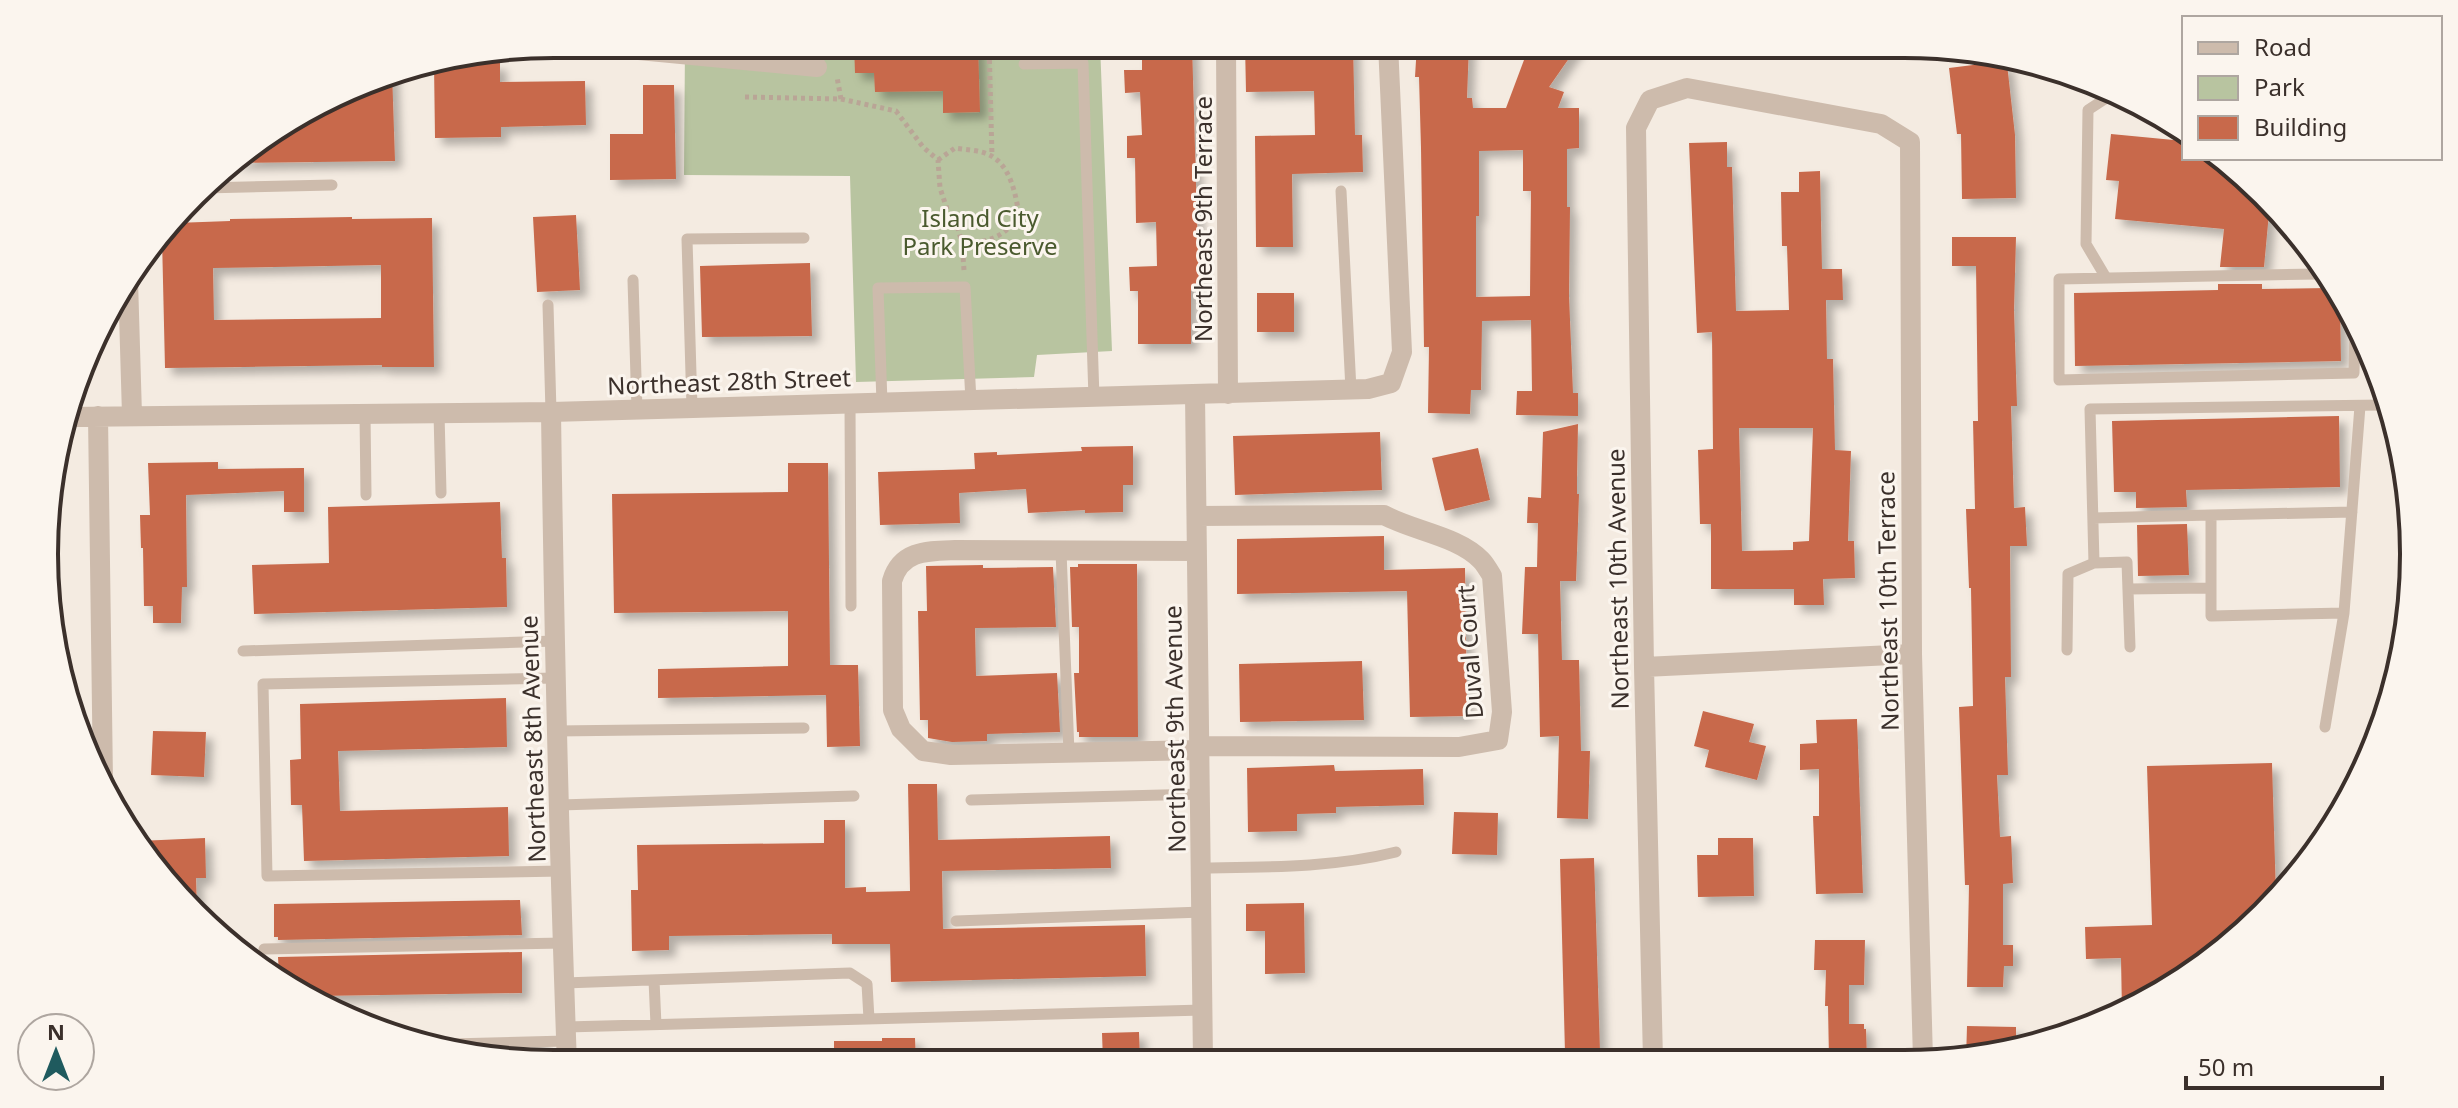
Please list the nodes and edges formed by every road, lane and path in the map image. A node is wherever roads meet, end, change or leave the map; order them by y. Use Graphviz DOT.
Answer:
graph roads {
  1 [pos="723,58"];
  2 [pos="989,58"];
  3 [pos="1226,58"];
  4 [pos="1389,58"];
  5 [pos="1024,64"];
  6 [pos="817,67"];
  7 [pos="841,99"];
  8 [pos="2103,100"];
  9 [pos="1910,142"];
  10 [pos="992,156"];
  11 [pos="938,160"];
  12 [pos="332,185"];
  13 [pos="220,188"];
  14 [pos="1341,191"];
  15 [pos="804,238"];
  16 [pos="962,243"];
  17 [pos="2313,274"];
  18 [pos="2105,276"];
  19 [pos="633,280"];
  20 [pos="965,287"];
  21 [pos="129,299"];
  22 [pos="548,305"];
  23 [pos="2355,347"];
  24 [pos="1351,390"];
  25 [pos="1195,394"];
  26 [pos="1228,394"];
  27 [pos="1094,398"];
  28 [pos="971,401"];
  29 [pos="882,403"];
  30 [pos="850,404"];
  31 [pos="2377,405"];
  32 [pos="2360,406"];
  33 [pos="692,408"];
  34 [pos="637,410"];
  35 [pos="551,412"];
  36 [pos="439,413"];
  37 [pos="365,414"];
  38 [pos="132,415"];
  39 [pos="98,416"];
  40 [pos="78,417"];
  41 [pos="441,493"];
  42 [pos="366,495"];
  43 [pos="2352,512"];
  44 [pos="2211,515"];
  45 [pos="1197,516"];
  46 [pos="2093,518"];
  47 [pos="1061,551"];
  48 [pos="1197,551"];
  49 [pos="2094,563"];
  50 [pos="2211,588"];
  51 [pos="2128,589"];
  52 [pos="851,606"];
  53 [pos="2344,613"];
  54 [pos="555,641"];
  55 [pos="2130,647"];
  56 [pos="2067,650"];
  57 [pos="243,651"];
  58 [pos="1912,654"];
  59 [pos="1644,667"];
  60 [pos="555,678"];
  61 [pos="2325,727"];
  62 [pos="804,728"];
  63 [pos="556,731"];
  64 [pos="1201,748"];
  65 [pos="1069,753"];
  66 [pos="103,759"];
  67 [pos="1201,794"];
  68 [pos="854,796"];
  69 [pos="971,800"];
  70 [pos="560,805"];
  71 [pos="1396,852"];
  72 [pos="1202,868"];
  73 [pos="562,871"];
  74 [pos="1202,912"];
  75 [pos="956,921"];
  76 [pos="564,943"];
  77 [pos="264,949"];
  78 [pos="654,980"];
  79 [pos="564,983"];
  80 [pos="1203,1010"];
  81 [pos="869,1019"];
  82 [pos="656,1025"];
  83 [pos="566,1034"];
  84 [pos="470,1042"];
  85 [pos="1923,1049"];
  86 [pos="567,1050"];
  87 [pos="1203,1050"];
  88 [pos="1653,1050"];
  1 -- 6 [label="street"];
  2 -- 10 [label="path"];
  3 -- 26 [label="street, Northeast 9th Terrace"];
  4 -- 24 [label="street, Northeast 28th Street"];
  5 -- 27 [label="lane"];
  7 -- 11 [label="path"];
  8 -- 18 [label="lane"];
  9 -- 58 [label="street, Northeast 10th Terrace"];
  9 -- 59 [label="street, Northeast 10th Avenue"];
  10 -- 11 [label="path"];
  10 -- 16 [label="path"];
  11 -- 16 [label="path"];
  12 -- 13 [label="lane"];
  14 -- 24 [label="lane"];
  15 -- 33 [label="lane"];
  16 -- 20 [label="path"];
  17 -- 18 [label="lane"];
  18 -- 23 [label="lane"];
  19 -- 34 [label="lane"];
  20 -- 28 [label="lane"];
  20 -- 29 [label="lane"];
  21 -- 38 [label="street"];
  22 -- 35 [label="lane"];
  24 -- 26 [label="street, Northeast 28th Street"];
  25 -- 26 [label="street, Northeast 28th Street"];
  25 -- 27 [label="street, Northeast 28th Street"];
  25 -- 45 [label="street, Northeast 9th Avenue"];
  27 -- 28 [label="street, Northeast 28th Street"];
  28 -- 29 [label="street, Northeast 28th Street"];
  29 -- 30 [label="street, Northeast 28th Street"];
  30 -- 33 [label="street, Northeast 28th Street"];
  30 -- 52 [label="lane"];
  31 -- 32 [label="lane"];
  32 -- 43 [label="lane"];
  32 -- 46 [label="lane"];
  33 -- 34 [label="street, Northeast 28th Street"];
  34 -- 35 [label="street, Northeast 28th Street"];
  35 -- 36 [label="street, Northeast 28th Street"];
  35 -- 54 [label="street, Northeast 8th Avenue"];
  36 -- 37 [label="street, Northeast 28th Street"];
  36 -- 41 [label="lane"];
  37 -- 38 [label="street, Northeast 28th Street"];
  37 -- 42 [label="lane"];
  38 -- 39 [label="street, Northeast 28th Street"];
  39 -- 40 [label="street, Northeast 28th Street"];
  39 -- 66 [label="street"];
  43 -- 44 [label="lane"];
  43 -- 53 [label="lane"];
  44 -- 46 [label="lane"];
  44 -- 50 [label="lane"];
  45 -- 48 [label="street, Northeast 9th Avenue"];
  45 -- 64 [label="street, Duval Court"];
  46 -- 49 [label="lane"];
  47 -- 48 [label="street"];
  47 -- 65 [label="lane"];
  47 -- 65 [label="street"];
  48 -- 64 [label="street, Northeast 9th Avenue"];
  49 -- 51 [label="lane"];
  49 -- 56 [label="lane"];
  50 -- 51 [label="lane"];
  50 -- 53 [label="lane"];
  51 -- 55 [label="lane"];
  53 -- 61 [label="lane"];
  54 -- 57 [label="lane"];
  54 -- 60 [label="street, Northeast 8th Avenue"];
  58 -- 59 [label="street"];
  58 -- 85 [label="street, Northeast 10th Terrace"];
  59 -- 88 [label="street, Northeast 10th Avenue"];
  60 -- 63 [label="street, Northeast 8th Avenue"];
  60 -- 73 [label="lane"];
  62 -- 63 [label="lane"];
  63 -- 70 [label="street, Northeast 8th Avenue"];
  64 -- 65 [label="street"];
  64 -- 67 [label="street, Northeast 9th Avenue"];
  67 -- 69 [label="lane"];
  67 -- 72 [label="street, Northeast 9th Avenue"];
  68 -- 70 [label="lane"];
  70 -- 73 [label="street, Northeast 8th Avenue"];
  71 -- 72 [label="lane"];
  72 -- 74 [label="street, Northeast 9th Avenue"];
  73 -- 76 [label="street, Northeast 8th Avenue"];
  74 -- 75 [label="lane"];
  74 -- 80 [label="street, Northeast 9th Avenue"];
  76 -- 77 [label="lane"];
  76 -- 79 [label="street, Northeast 8th Avenue"];
  78 -- 79 [label="lane"];
  78 -- 81 [label="lane"];
  78 -- 82 [label="lane"];
  79 -- 83 [label="street, Northeast 8th Avenue"];
  80 -- 81 [label="lane"];
  80 -- 87 [label="street, Northeast 9th Avenue"];
  81 -- 82 [label="lane"];
  82 -- 83 [label="lane"];
  83 -- 84 [label="lane"];
  83 -- 86 [label="street, Northeast 8th Avenue"];
}
